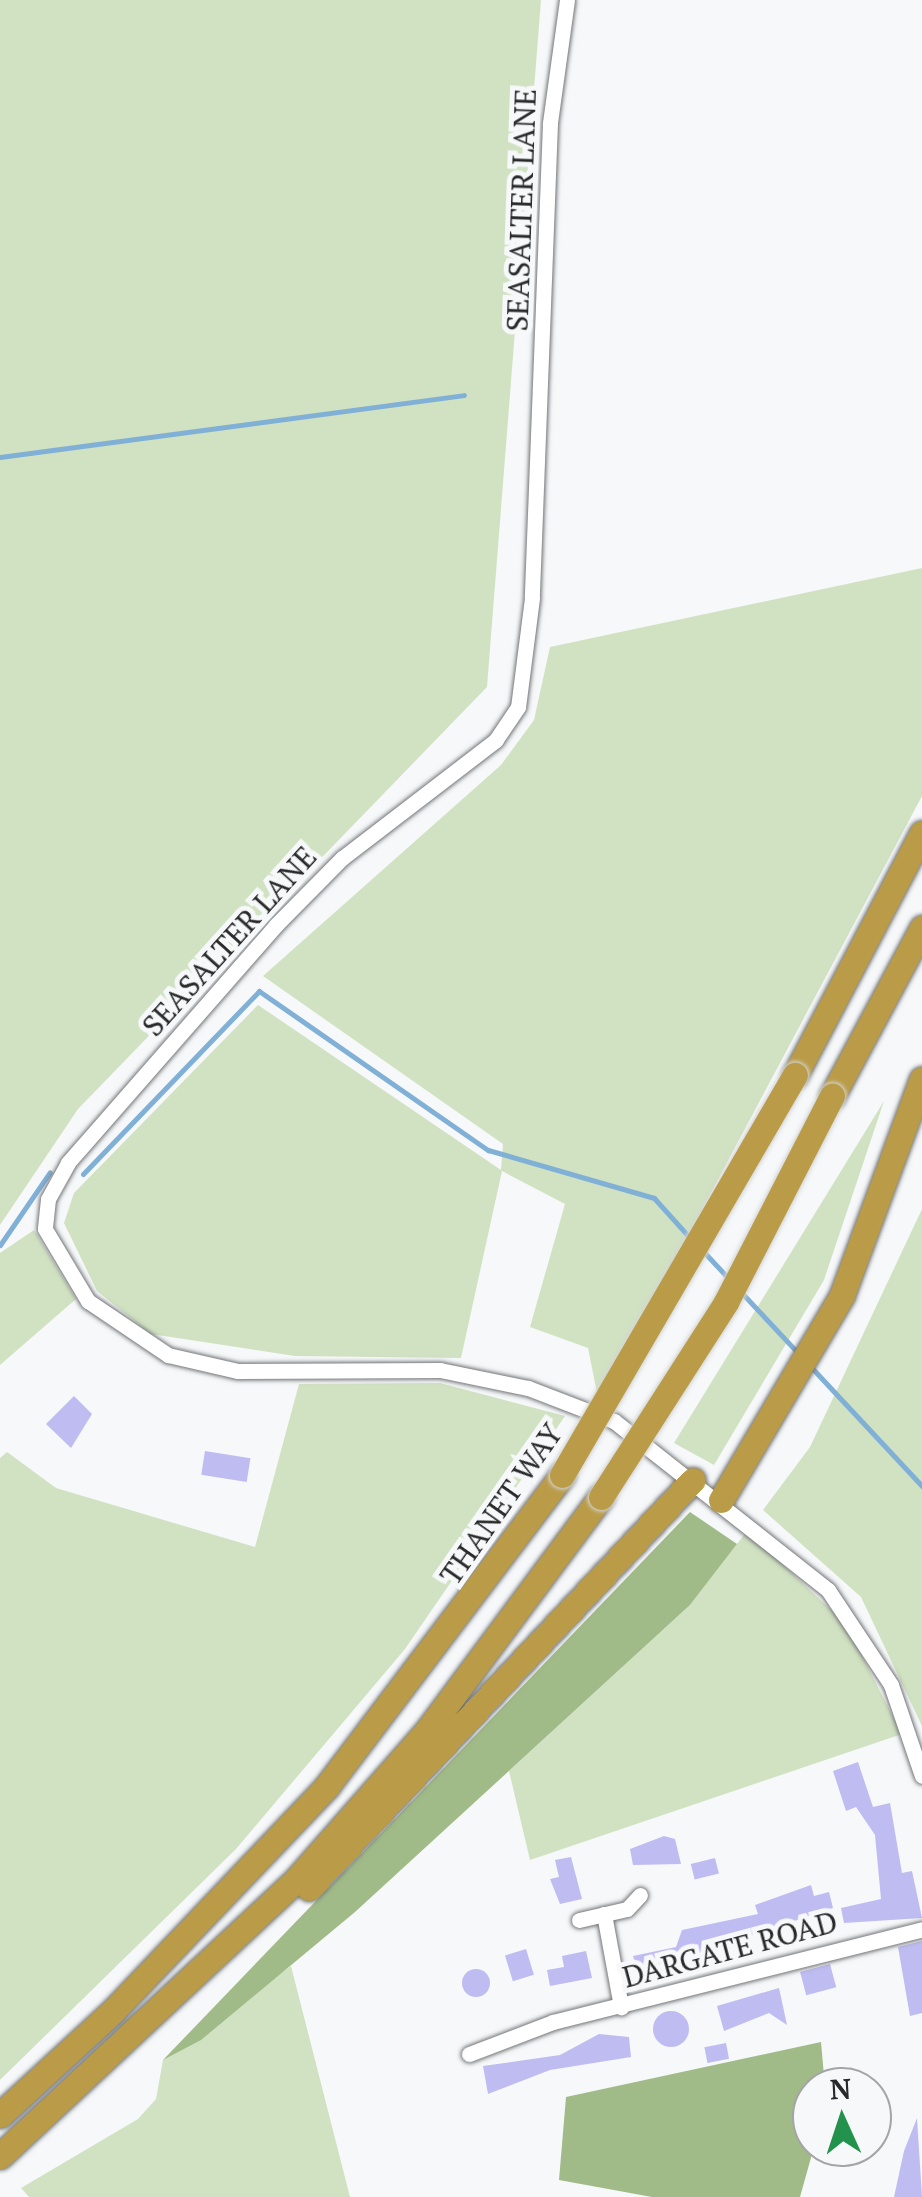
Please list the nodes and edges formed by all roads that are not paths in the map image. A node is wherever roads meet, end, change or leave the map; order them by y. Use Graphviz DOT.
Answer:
graph roads {
  1 [pos="567,0"];
  2 [pos="922,833"];
  3 [pos="922,928"];
  4 [pos="922,1080"];
  5 [pos="694,1480"];
  6 [pos="720,1500"];
  7 [pos="922,1776"];
  8 [pos="640,1894"];
  9 [pos="604,1914"];
  10 [pos="578,1920"];
  11 [pos="922,1929"];
  12 [pos="190,1983"];
  13 [pos="621,2007"];
  14 [pos="469,2054"];
  15 [pos="0,2115"];
  16 [pos="0,2156"];
  1 -- 5 [label="street, SEASALTER LANE"];
  2 -- 15 [label="highway, THANET WAY, bridge"];
  3 -- 12 [label="highway, bridge"];
  4 -- 6 [label="highway"];
  5 -- 6 [label="street"];
  5 -- 12 [label="highway"];
  6 -- 7 [label="street"];
  8 -- 9 [label="street"];
  9 -- 10 [label="street"];
  9 -- 13 [label="street"];
  11 -- 13 [label="street, DARGATE ROAD"];
  12 -- 16 [label="highway"];
  13 -- 14 [label="street, DARGATE ROAD"];
}
